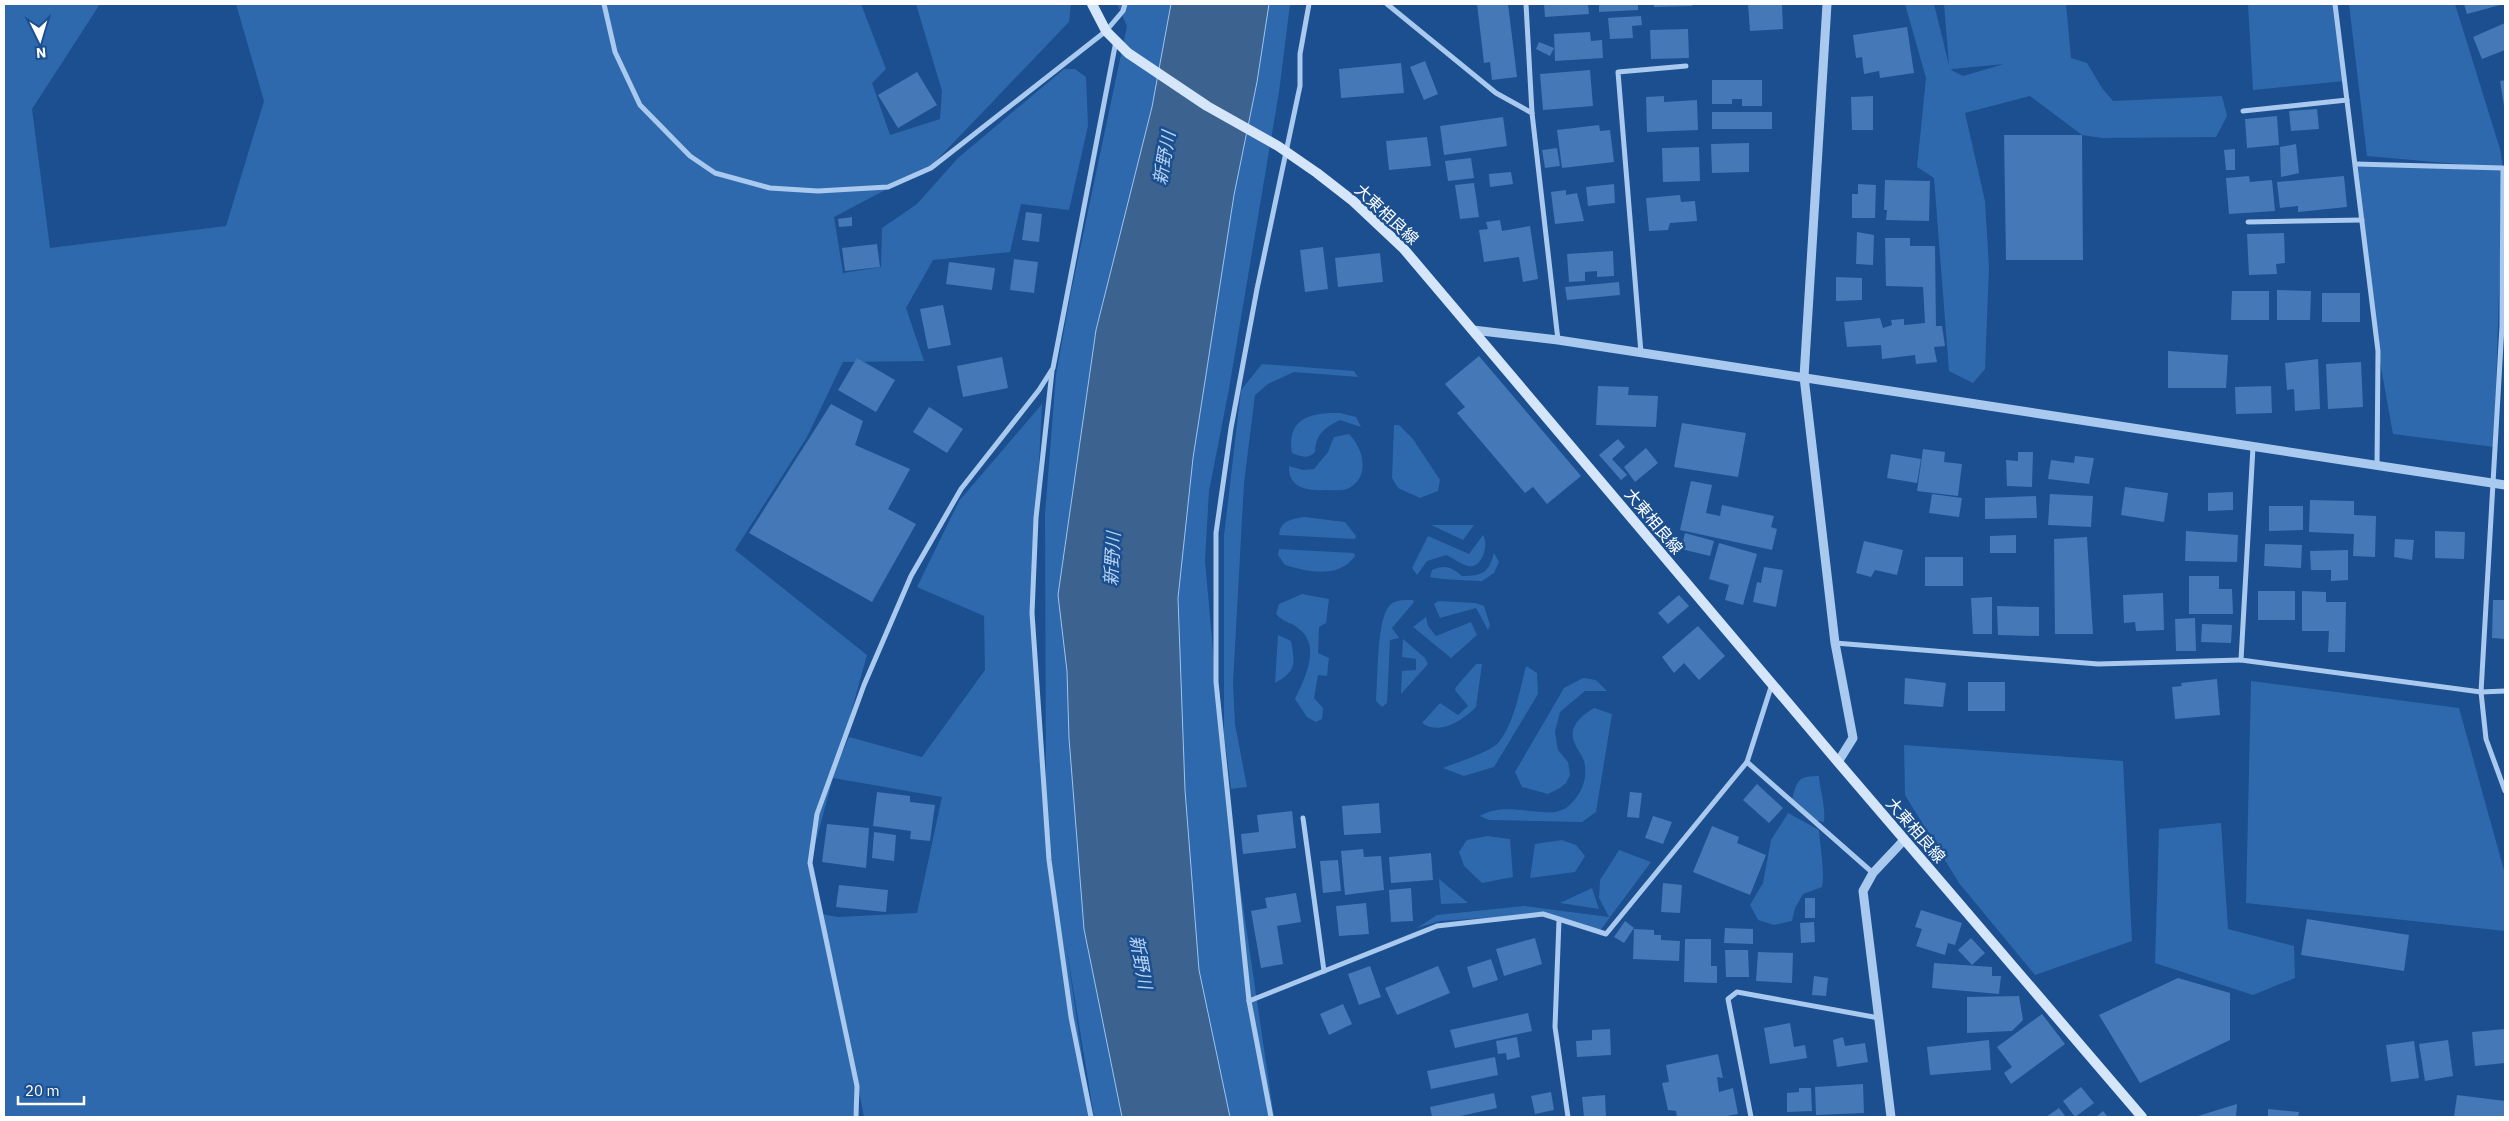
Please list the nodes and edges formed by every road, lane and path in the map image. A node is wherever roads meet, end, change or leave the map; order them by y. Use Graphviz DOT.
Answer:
graph roads {
  1 [pos="604,4"];
  2 [pos="1092,4"];
  3 [pos="1125,4"];
  4 [pos="1309,4"];
  5 [pos="1386,4"];
  6 [pos="1526,4"];
  7 [pos="1827,4"];
  8 [pos="2335,4"];
  9 [pos="1106,31"];
  10 [pos="1116,41"];
  11 [pos="1686,66"];
  12 [pos="2347,100"];
  13 [pos="2243,111"];
  14 [pos="1532,113"];
  15 [pos="1287,153"];
  16 [pos="2356,164"];
  17 [pos="2362,220"];
  18 [pos="2248,222"];
  19 [pos="1474,330"];
  20 [pos="1558,340"];
  21 [pos="1642,354"];
  22 [pos="1052,368"];
  23 [pos="1804,377"];
  24 [pos="2253,447"];
  25 [pos="2376,466"];
  26 [pos="2491,483"];
  27 [pos="2505,486"];
  28 [pos="1836,643"];
  29 [pos="2241,660"];
  30 [pos="1772,684"];
  31 [pos="2505,691"];
  32 [pos="2481,692"];
  33 [pos="1747,762"];
  34 [pos="1838,762"];
  35 [pos="2505,792"];
  36 [pos="1303,818"];
  37 [pos="1904,840"];
  38 [pos="1872,873"];
  39 [pos="1559,920"];
  40 [pos="1324,971"];
  41 [pos="1249,1001"];
  42 [pos="1879,1018"];
  43 [pos="856,1117"];
  44 [pos="1091,1117"];
  45 [pos="1271,1117"];
  46 [pos="1568,1117"];
  47 [pos="1751,1117"];
  48 [pos="1891,1117"];
  49 [pos="2142,1117"];
  1 -- 9 [label="street"];
  2 -- 9 [label="main road, 大東相良線"];
  3 -- 9 [label="street"];
  4 -- 15 [label="street"];
  5 -- 14 [label="street"];
  6 -- 14 [label="street"];
  7 -- 23 [label="street"];
  8 -- 12 [label="street"];
  9 -- 10 [label="main road, 大東相良線"];
  10 -- 15 [label="main road, 大東相良線"];
  10 -- 22 [label="street"];
  11 -- 21 [label="street"];
  12 -- 13 [label="street"];
  12 -- 16 [label="street"];
  14 -- 20 [label="street"];
  15 -- 19 [label="main road, 大東相良線"];
  15 -- 41 [label="street"];
  16 -- 17 [label="street"];
  16 -- 26 [label="street"];
  17 -- 18 [label="street"];
  17 -- 25 [label="street"];
  19 -- 20 [label="street"];
  19 -- 30 [label="main road, 大東相良線"];
  20 -- 21 [label="street"];
  21 -- 23 [label="street"];
  22 -- 43 [label="street"];
  22 -- 44 [label="street"];
  23 -- 24 [label="street"];
  23 -- 28 [label="street"];
  24 -- 25 [label="street"];
  24 -- 29 [label="street"];
  25 -- 26 [label="street"];
  26 -- 27 [label="street"];
  26 -- 32 [label="street"];
  28 -- 29 [label="street"];
  28 -- 34 [label="street"];
  29 -- 32 [label="street"];
  30 -- 33 [label="street"];
  30 -- 34 [label="main road, 大東相良線"];
  31 -- 32 [label="street"];
  32 -- 35 [label="street"];
  33 -- 38 [label="street"];
  33 -- 39 [label="street"];
  34 -- 37 [label="main road, 大東相良線"];
  36 -- 40 [label="street"];
  37 -- 38 [label="street"];
  37 -- 49 [label="main road, 大東相良線"];
  38 -- 42 [label="street"];
  39 -- 40 [label="street"];
  39 -- 46 [label="street"];
  40 -- 41 [label="street"];
  41 -- 45 [label="street"];
  42 -- 47 [label="street"];
  42 -- 48 [label="street"];
}
